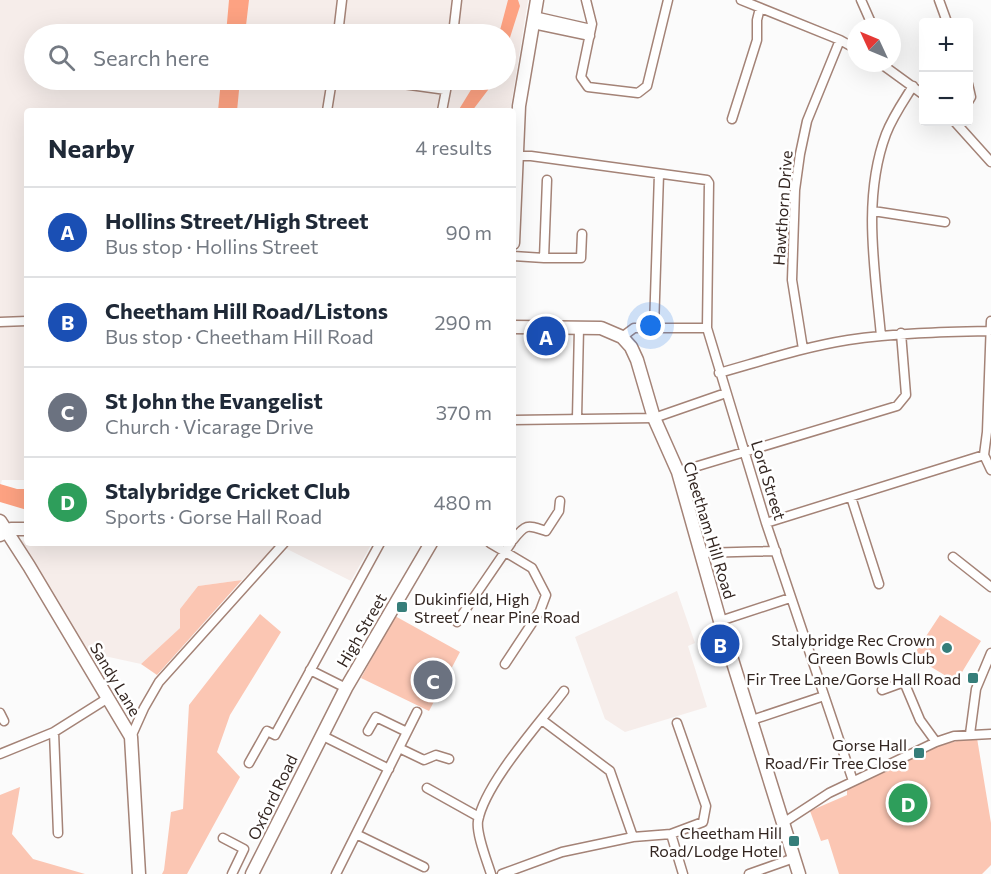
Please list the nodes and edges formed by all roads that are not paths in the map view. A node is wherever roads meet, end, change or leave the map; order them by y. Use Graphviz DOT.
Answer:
graph roads {
  1 [pos="342,0"];
  2 [pos="457,0"];
  3 [pos="537,0"];
  4 [pos="586,0"];
  5 [pos="668,0"];
  6 [pos="741,0"];
  7 [pos="861,0"];
  8 [pos="939,0"];
  9 [pos="760,8"];
  10 [pos="869,18"];
  11 [pos="946,18"];
  12 [pos="533,20"];
  13 [pos="339,24"];
  14 [pos="454,24"];
  15 [pos="590,33"];
  16 [pos="840,40"];
  17 [pos="847,44"];
  18 [pos="893,72"];
  19 [pos="913,86"];
  20 [pos="330,90"];
  21 [pos="446,90"];
  22 [pos="919,91"];
  23 [pos="327,108"];
  24 [pos="443,108"];
  25 [pos="732,119"];
  26 [pos="959,126"];
  27 [pos="516,136"];
  28 [pos="516,156"];
  29 [pos="991,162"];
  30 [pos="658,174"];
  31 [pos="547,180"];
  32 [pos="873,212"];
  33 [pos="945,222"];
  34 [pos="582,234"];
  35 [pos="516,256"];
  36 [pos="544,258"];
  37 [pos="24,321"];
  38 [pos="991,321"];
  39 [pos="0,322"];
  40 [pos="516,327"];
  41 [pos="579,328"];
  42 [pos="654,328"];
  43 [pos="707,328"];
  44 [pos="990,331"];
  45 [pos="901,333"];
  46 [pos="881,336"];
  47 [pos="622,337"];
  48 [pos="803,349"];
  49 [pos="719,373"];
  50 [pos="726,393"];
  51 [pos="577,418"];
  52 [pos="654,418"];
  53 [pos="516,420"];
  54 [pos="989,432"];
  55 [pos="744,451"];
  56 [pos="984,455"];
  57 [pos="991,470"];
  58 [pos="678,472"];
  59 [pos="851,498"];
  60 [pos="560,501"];
  61 [pos="766,523"];
  62 [pos="2,529"];
  63 [pos="24,529"];
  64 [pos="516,537"];
  65 [pos="281,546"];
  66 [pos="378,546"];
  67 [pos="429,546"];
  68 [pos="495,546"];
  69 [pos="509,546"];
  70 [pos="776,551"];
  71 [pos="505,552"];
  72 [pos="700,553"];
  73 [pos="953,557"];
  74 [pos="879,584"];
  75 [pos="991,586"];
  76 [pos="790,598"];
  77 [pos="720,621"];
  78 [pos="457,622"];
  79 [pos="991,653"];
  80 [pos="505,664"];
  81 [pos="310,670"];
  82 [pos="346,688"];
  83 [pos="882,690"];
  84 [pos="564,691"];
  85 [pos="825,696"];
  86 [pos="108,698"];
  87 [pos="417,712"];
  88 [pos="542,720"];
  89 [pos="752,720"];
  90 [pos="678,723"];
  91 [pos="368,731"];
  92 [pos="54,732"];
  93 [pos="407,732"];
  94 [pos="970,734"];
  95 [pos="991,734"];
  96 [pos="321,735"];
  97 [pos="131,737"];
  98 [pos="936,742"];
  99 [pos="399,748"];
  100 [pos="0,754"];
  101 [pos="449,759"];
  102 [pos="249,763"];
  103 [pos="389,769"];
  104 [pos="853,781"];
  105 [pos="427,788"];
  106 [pos="480,816"];
  107 [pos="783,823"];
  108 [pos="58,833"];
  109 [pos="356,834"];
  110 [pos="671,834"];
  111 [pos="633,837"];
  112 [pos="223,838"];
  113 [pos="794,858"];
  114 [pos="424,867"];
  115 [pos="139,874"];
  116 [pos="232,874"];
  117 [pos="252,874"];
  118 [pos="336,874"];
  119 [pos="491,874"];
  120 [pos="502,874"];
  121 [pos="683,874"];
  122 [pos="749,874"];
  123 [pos="800,874"];
  1 -- 13 [label="street"];
  2 -- 14 [label="street"];
  3 -- 12 [label="main road"];
  4 -- 15 [label="street"];
  5 -- 15 [label="street"];
  6 -- 9 [label="street"];
  7 -- 10 [label="street"];
  8 -- 11 [label="street"];
  9 -- 16 [label="street"];
  9 -- 25 [label="street"];
  12 -- 15 [label="street"];
  12 -- 27 [label="main road"];
  16 -- 17 [label="street"];
  16 -- 48 [label="street, Hawthorn Drive"];
  18 -- 19 [label="street"];
  19 -- 22 [label="street"];
  19 -- 32 [label="street"];
  20 -- 23 [label="street"];
  21 -- 24 [label="street"];
  26 -- 29 [label="street"];
  28 -- 30 [label="street"];
  30 -- 42 [label="street"];
  30 -- 43 [label="street, Lord Street"];
  31 -- 36 [label="street"];
  32 -- 33 [label="street"];
  32 -- 46 [label="street"];
  34 -- 36 [label="street"];
  35 -- 36 [label="street"];
  37 -- 39 [label="street"];
  38 -- 44 [label="street"];
  40 -- 41 [label="main road"];
  41 -- 47 [label="main road"];
  41 -- 51 [label="street"];
  42 -- 43 [label="street"];
  42 -- 47 [label="street"];
  43 -- 49 [label="street, Lord Street"];
  44 -- 45 [label="street"];
  44 -- 54 [label="street"];
  45 -- 46 [label="street"];
  45 -- 55 [label="street"];
  46 -- 48 [label="street"];
  47 -- 52 [label="main road, Cheetham Hill Road"];
  48 -- 49 [label="street"];
  49 -- 50 [label="street, Lord Street"];
  50 -- 52 [label="street"];
  50 -- 55 [label="street, Lord Street"];
  51 -- 52 [label="street"];
  51 -- 53 [label="street"];
  52 -- 58 [label="main road, Cheetham Hill Road"];
  54 -- 56 [label="street"];
  55 -- 58 [label="street"];
  55 -- 61 [label="street, Lord Street"];
  56 -- 57 [label="street"];
  56 -- 59 [label="street"];
  58 -- 72 [label="main road, Cheetham Hill Road"];
  59 -- 61 [label="street"];
  59 -- 74 [label="street"];
  60 -- 64 [label="street"];
  61 -- 70 [label="street, Lord Street"];
  62 -- 63 [label="main road"];
  62 -- 86 [label="main road, Sandy Lane"];
  65 -- 97 [label="street"];
  66 -- 81 [label="street"];
  67 -- 82 [label="main road, High Street"];
  68 -- 71 [label="street"];
  69 -- 71 [label="street"];
  70 -- 72 [label="street"];
  70 -- 76 [label="street, Lord Street"];
  71 -- 78 [label="street"];
  71 -- 80 [label="street"];
  72 -- 77 [label="main road, Cheetham Hill Road"];
  73 -- 75 [label="street"];
  76 -- 77 [label="street"];
  76 -- 85 [label="street, Lord Street"];
  77 -- 89 [label="main road, Cheetham Hill Road"];
  79 -- 94 [label="street"];
  81 -- 82 [label="street"];
  81 -- 102 [label="street"];
  82 -- 96 [label="main road, High Street"];
  83 -- 98 [label="street"];
  84 -- 88 [label="street"];
  85 -- 89 [label="street"];
  85 -- 104 [label="street, Lord Street"];
  86 -- 92 [label="street"];
  86 -- 97 [label="main road, Sandy Lane"];
  87 -- 93 [label="street"];
  88 -- 106 [label="street"];
  88 -- 111 [label="street"];
  89 -- 107 [label="main road, Cheetham Hill Road"];
  90 -- 110 [label="street"];
  91 -- 93 [label="street"];
  92 -- 100 [label="street"];
  92 -- 108 [label="street"];
  93 -- 99 [label="street"];
  94 -- 95 [label="street"];
  94 -- 98 [label="street"];
  96 -- 103 [label="street"];
  96 -- 117 [label="main road, Oxford Road"];
  97 -- 115 [label="main road, Sandy Lane"];
  98 -- 104 [label="street"];
  99 -- 101 [label="street"];
  99 -- 103 [label="street"];
  103 -- 109 [label="street"];
  104 -- 107 [label="street"];
  105 -- 106 [label="street"];
  106 -- 119 [label="street"];
  107 -- 113 [label="main road, Cheetham Hill Road"];
  109 -- 114 [label="street"];
  109 -- 118 [label="street"];
  110 -- 111 [label="street"];
  110 -- 121 [label="street"];
  111 -- 120 [label="street"];
  112 -- 116 [label="street"];
  113 -- 122 [label="street"];
  113 -- 123 [label="main road, Cheetham Hill Road"];
}
